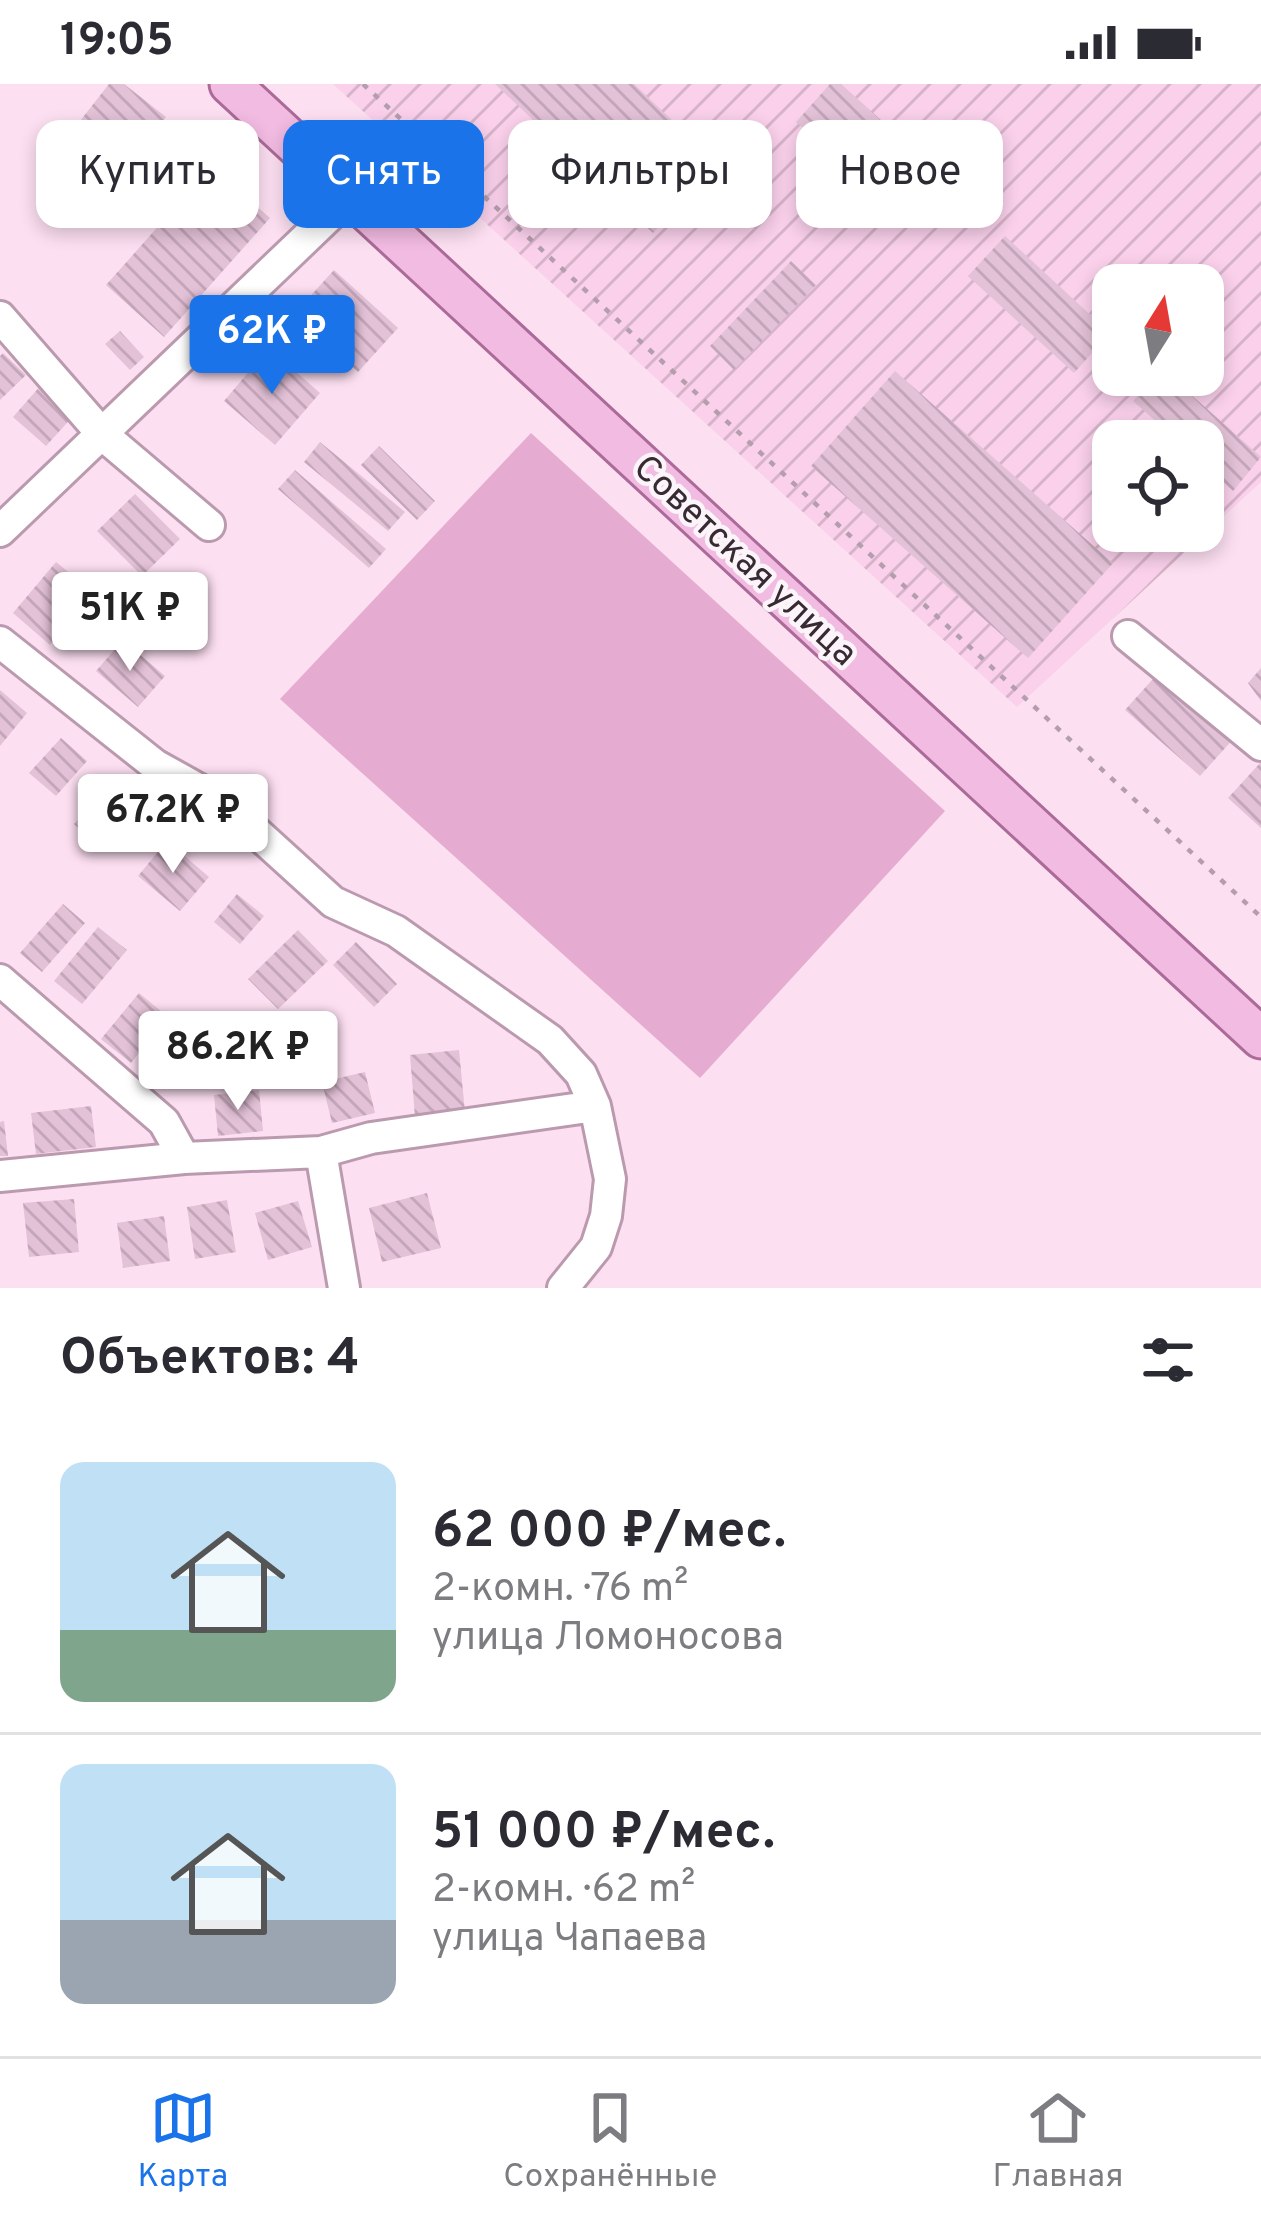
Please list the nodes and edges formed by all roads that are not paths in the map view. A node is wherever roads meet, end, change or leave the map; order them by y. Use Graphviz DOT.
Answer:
graph roads {
  1 [pos="246,90"];
  2 [pos="283,128"];
  3 [pos="317,228"];
  4 [pos="385,228"];
  5 [pos="0,317"];
  6 [pos="104,435"];
  7 [pos="209,525"];
  8 [pos="0,531"];
  9 [pos="1128,635"];
  10 [pos="0,642"];
  11 [pos="1261,746"];
  12 [pos="0,980"];
  13 [pos="1261,1038"];
  14 [pos="595,1106"];
  15 [pos="320,1152"];
  16 [pos="184,1158"];
  17 [pos="0,1176"];
  18 [pos="344,1288"];
  19 [pos="562,1288"];
  1 -- 2 [label="main road, Советская улица"];
  3 -- 6 [label="street"];
  4 -- 13 [label="main road, Советская улица"];
  5 -- 6 [label="street"];
  6 -- 7 [label="street"];
  6 -- 8 [label="street"];
  9 -- 11 [label="street"];
  10 -- 14 [label="street"];
  12 -- 16 [label="street"];
  14 -- 15 [label="street"];
  14 -- 19 [label="street"];
  15 -- 16 [label="street"];
  15 -- 18 [label="street"];
  16 -- 17 [label="street"];
}
